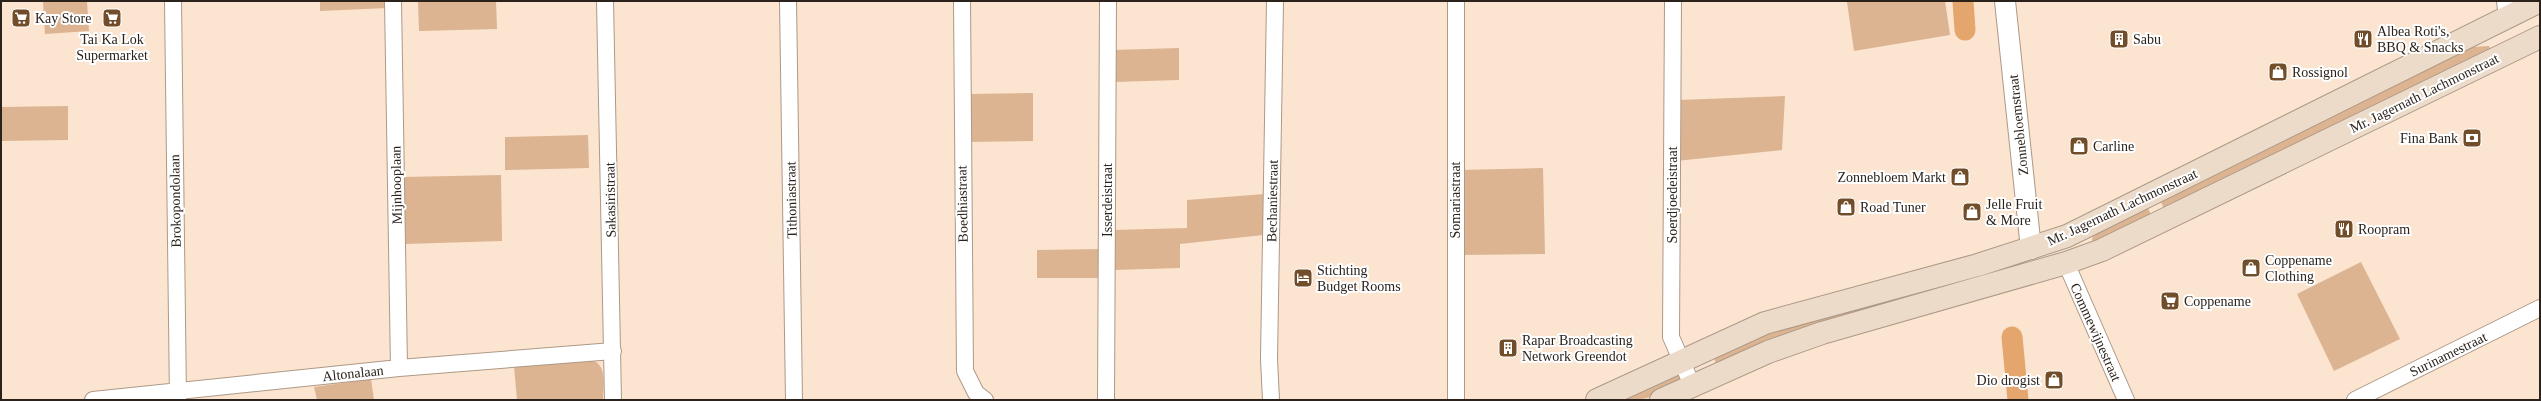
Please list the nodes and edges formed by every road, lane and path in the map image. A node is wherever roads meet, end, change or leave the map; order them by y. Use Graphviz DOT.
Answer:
graph roads {
  1 [pos="173,1"];
  2 [pos="394,1"];
  3 [pos="605,1"];
  4 [pos="788,1"];
  5 [pos="962,1"];
  6 [pos="1108,1"];
  7 [pos="1275,1"];
  8 [pos="1456,1"];
  9 [pos="1673,1"];
  10 [pos="2005,1"];
  11 [pos="2540,1"];
  12 [pos="2506,10"];
  13 [pos="2540,37"];
  14 [pos="2031,249"];
  15 [pos="2066,263"];
  16 [pos="2540,308"];
  17 [pos="613,351"];
  18 [pos="1681,360"];
  19 [pos="400,368"];
  20 [pos="1692,385"];
  21 [pos="177,396"];
  22 [pos="93,400"];
  23 [pos="613,400"];
  24 [pos="794,400"];
  25 [pos="984,400"];
  26 [pos="1106,400"];
  27 [pos="1271,400"];
  28 [pos="1456,400"];
  29 [pos="1597,400"];
  30 [pos="1661,400"];
  31 [pos="2126,400"];
  32 [pos="2355,400"];
  1 -- 21 [label="street, Brokopondolaan"];
  2 -- 19 [label="street, Mijnhooplaan"];
  3 -- 17 [label="street, Sakasiristraat"];
  4 -- 24 [label="street, Tithoniastraat"];
  5 -- 25 [label="street, Boedhiastraat"];
  6 -- 26 [label="street, Isserdeistraat"];
  7 -- 27 [label="street, Bechaniestraat"];
  8 -- 28 [label="street, Somariastraat"];
  9 -- 18 [label="street, Soerdjoedeistraat"];
  10 -- 14 [label="street, Zonnebloemstraat"];
  11 -- 12 [label="main road, Mr. Jagernath Lachmonstraat"];
  12 -- 14 [label="main road, Mr. Jagernath Lachmonstraat"];
  13 -- 15 [label="main road, Mr. Jagernath Lachmonstraat"];
  14 -- 18 [label="main road, Mr. Jagernath Lachmonstraat"];
  15 -- 20 [label="main road, Mr. Jagernath Lachmonstraat"];
  15 -- 31 [label="street, Commewijnestraat"];
  16 -- 32 [label="street, Surinamestraat"];
  17 -- 19 [label="street, Altonalaan"];
  17 -- 23 [label="street, Sakasiristraat"];
  18 -- 20 [label="street, Soerdjoedeistraat"];
  18 -- 29 [label="main road, Mr. Jagernath Lachmonstraat"];
  19 -- 21 [label="street, Altonalaan"];
  20 -- 30 [label="main road, Mr. Jagernath Lachmonstraat"];
  21 -- 22 [label="street, Altonalaan"];
}
